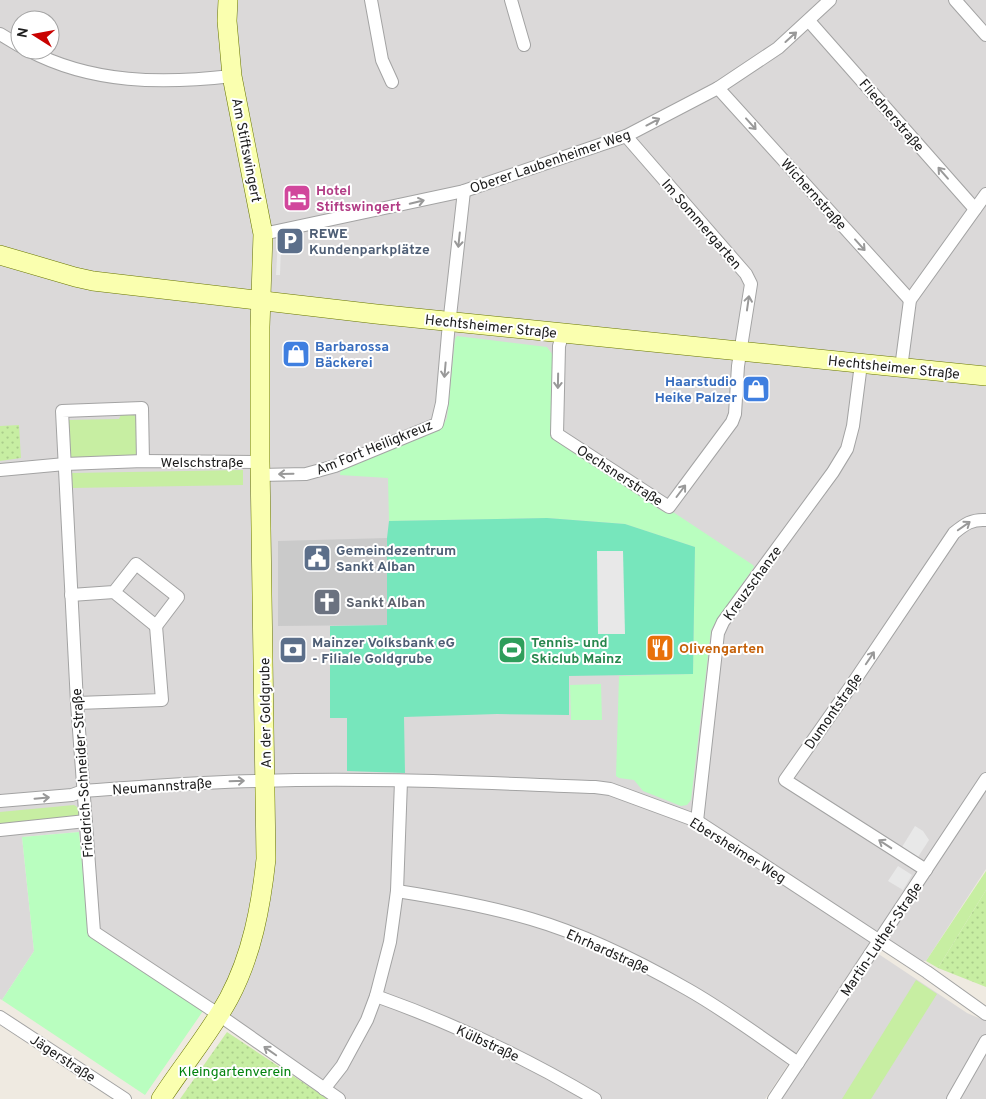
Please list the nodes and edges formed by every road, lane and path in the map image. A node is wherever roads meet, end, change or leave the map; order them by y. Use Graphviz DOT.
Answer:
graph roads {
  1 [pos="228,0"];
  2 [pos="371,0"];
  3 [pos="511,0"];
  4 [pos="830,0"];
  5 [pos="955,0"];
  6 [pos="809,21"];
  7 [pos="986,35"];
  8 [pos="524,45"];
  9 [pos="50,60"];
  10 [pos="232,76"];
  11 [pos="392,82"];
  12 [pos="718,88"];
  13 [pos="626,136"];
  14 [pos="464,191"];
  15 [pos="986,194"];
  16 [pos="975,209"];
  17 [pos="263,234"];
  18 [pos="0,255"];
  19 [pos="910,300"];
  20 [pos="262,301"];
  21 [pos="450,322"];
  22 [pos="562,333"];
  23 [pos="740,351"];
  24 [pos="861,364"];
  25 [pos="901,368"];
  26 [pos="986,376"];
  27 [pos="143,462"];
  28 [pos="65,464"];
  29 [pos="260,468"];
  30 [pos="0,470"];
  31 [pos="986,520"];
  32 [pos="114,592"];
  33 [pos="71,595"];
  34 [pos="156,626"];
  35 [pos="77,703"];
  36 [pos="986,778"];
  37 [pos="266,780"];
  38 [pos="401,781"];
  39 [pos="84,791"];
  40 [pos="0,802"];
  41 [pos="86,821"];
  42 [pos="697,821"];
  43 [pos="0,830"];
  44 [pos="926,870"];
  45 [pos="397,891"];
  46 [pos="879,942"];
  47 [pos="376,996"];
  48 [pos="986,1014"];
  49 [pos="219,1015"];
  50 [pos="0,1017"];
  51 [pos="986,1041"];
  52 [pos="798,1063"];
  53 [pos="324,1089"];
  54 [pos="125,1099"];
  55 [pos="161,1099"];
  56 [pos="338,1099"];
  57 [pos="595,1099"];
  58 [pos="774,1099"];
  59 [pos="953,1099"];
  1 -- 10 [label="street, Am Stiftswingert"];
  2 -- 11 [label="street"];
  3 -- 8 [label="street"];
  4 -- 6 [label="street, Oberer Laubenheimer Weg"];
  5 -- 7 [label="street"];
  12 -- 6 [label="street, Oberer Laubenheimer Weg, one-way"];
  16 -- 6 [label="street, Fliednerstraße, one-way"];
  9 -- 10 [label="street"];
  10 -- 17 [label="street, Am Stiftswingert"];
  13 -- 12 [label="street, Oberer Laubenheimer Weg, one-way"];
  12 -- 19 [label="street, Wichernstraße, one-way"];
  13 -- 14 [label="street, Oberer Laubenheimer Weg"];
  23 -- 13 [label="street, Im Sommergarten, one-way"];
  17 -- 14 [label="street, Oberer Laubenheimer Weg, one-way"];
  14 -- 21 [label="street, Am Fort Heiligkreuz, one-way"];
  15 -- 16 [label="street"];
  16 -- 19 [label="street"];
  17 -- 20 [label="street, Am Stiftswingert"];
  18 -- 20 [label="street, Hechtsheimer Straße"];
  19 -- 25 [label="street"];
  20 -- 21 [label="street, Hechtsheimer Straße"];
  20 -- 29 [label="street, An der Goldgrube"];
  21 -- 22 [label="street, Hechtsheimer Straße"];
  21 -- 29 [label="street, Am Fort Heiligkreuz, one-way"];
  22 -- 23 [label="street, Hechtsheimer Straße"];
  22 -- 23 [label="street, Oechsnerstraße, one-way"];
  23 -- 24 [label="street, Hechtsheimer Straße"];
  24 -- 25 [label="street, Hechtsheimer Straße"];
  24 -- 42 [label="street, Kreuzschanze"];
  25 -- 26 [label="street, Hechtsheimer Straße"];
  27 -- 28 [label="street, Welschstraße"];
  27 -- 28 [label="street, Welschstraße"];
  27 -- 29 [label="street, Welschstraße"];
  28 -- 30 [label="street, Welschstraße"];
  28 -- 33 [label="street, Friedrich-Schneider-Straße"];
  29 -- 37 [label="street, An der Goldgrube"];
  44 -- 31 [label="street, Dumontstraße, one-way"];
  32 -- 33 [label="street"];
  32 -- 34 [label="street"];
  32 -- 34 [label="street"];
  33 -- 35 [label="street, Friedrich-Schneider-Straße"];
  34 -- 35 [label="street"];
  35 -- 39 [label="street, Friedrich-Schneider-Straße"];
  36 -- 44 [label="street, Martin-Luther-Straße"];
  37 -- 38 [label="street, Ebersheimer Weg"];
  39 -- 37 [label="street, Neumannstraße, one-way"];
  37 -- 49 [label="street, An der Goldgrube"];
  38 -- 42 [label="street, Ebersheimer Weg"];
  38 -- 45 [label="street"];
  40 -- 39 [label="street, Neumannstraße, one-way"];
  39 -- 41 [label="street, Friedrich-Schneider-Straße"];
  41 -- 43 [label="street"];
  41 -- 49 [label="street, Friedrich-Schneider-Straße"];
  42 -- 46 [label="street, Ebersheimer Weg"];
  44 -- 46 [label="street, Martin-Luther-Straße"];
  45 -- 47 [label="street"];
  45 -- 52 [label="street, Ehrhardstraße"];
  46 -- 48 [label="street, Ebersheimer Weg"];
  46 -- 52 [label="street, Martin-Luther-Straße"];
  47 -- 53 [label="street"];
  47 -- 57 [label="street, Külbstraße"];
  53 -- 49 [label="street, one-way"];
  49 -- 55 [label="street, An der Goldgrube"];
  50 -- 54 [label="street, Jägerstraße"];
  51 -- 59 [label="street"];
  52 -- 58 [label="street, Martin-Luther-Straße"];
  53 -- 56 [label="street"];
}
